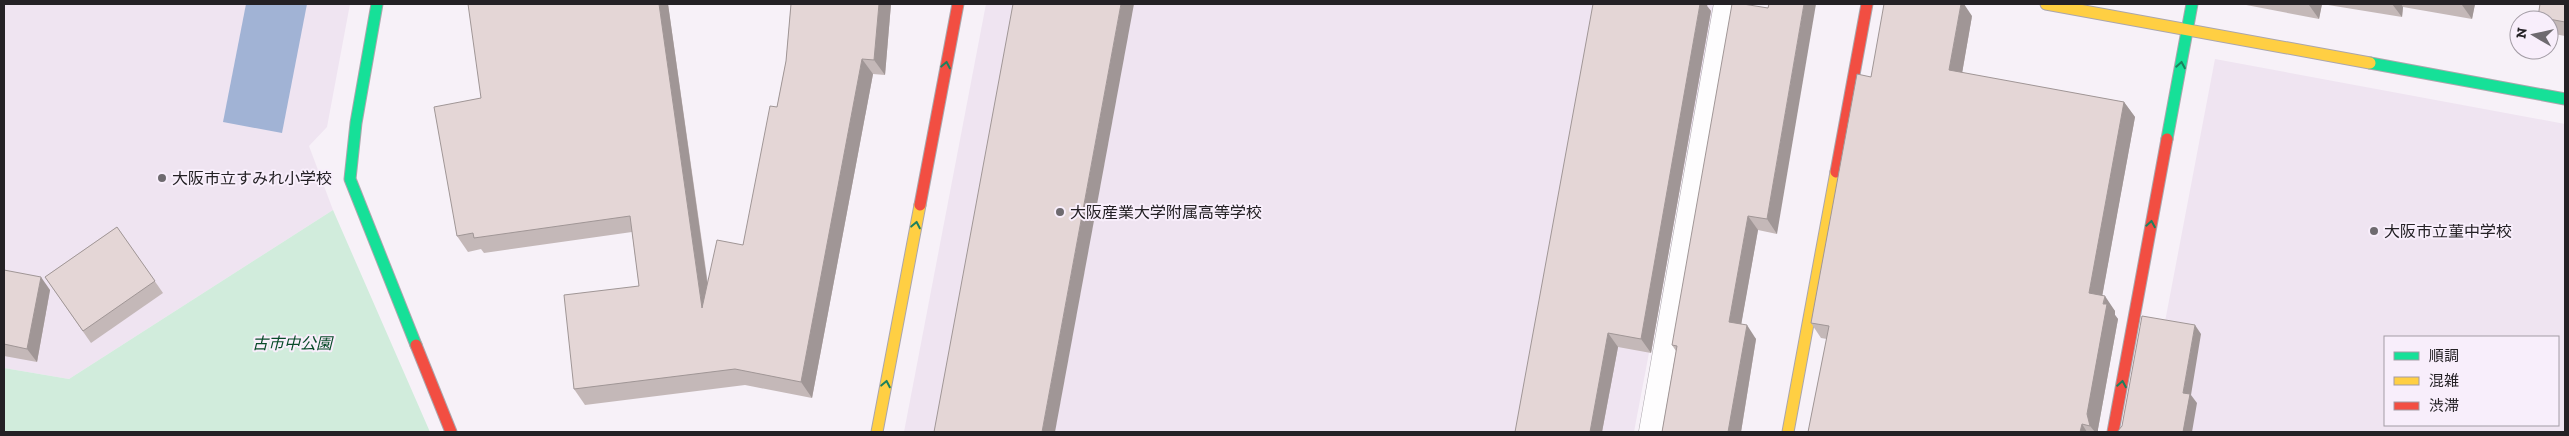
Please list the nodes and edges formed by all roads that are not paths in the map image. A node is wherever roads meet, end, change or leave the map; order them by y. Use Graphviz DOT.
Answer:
graph roads {
  1 [pos="378,4"];
  2 [pos="958,4"];
  3 [pos="1728,4"];
  4 [pos="1867,4"];
  5 [pos="2046,4"];
  6 [pos="2192,4"];
  7 [pos="2187,30"];
  8 [pos="2565,99"];
  9 [pos="451,432"];
  10 [pos="877,432"];
  11 [pos="1653,432"];
  12 [pos="1788,432"];
  13 [pos="2113,432"];
  1 -- 9 [label="street"];
  10 -- 2 [label="street, one-way"];
  3 -- 11 [label="street"];
  4 -- 12 [label="street"];
  5 -- 7 [label="street"];
  6 -- 7 [label="street"];
  7 -- 8 [label="street"];
  13 -- 7 [label="street, one-way"];
}
